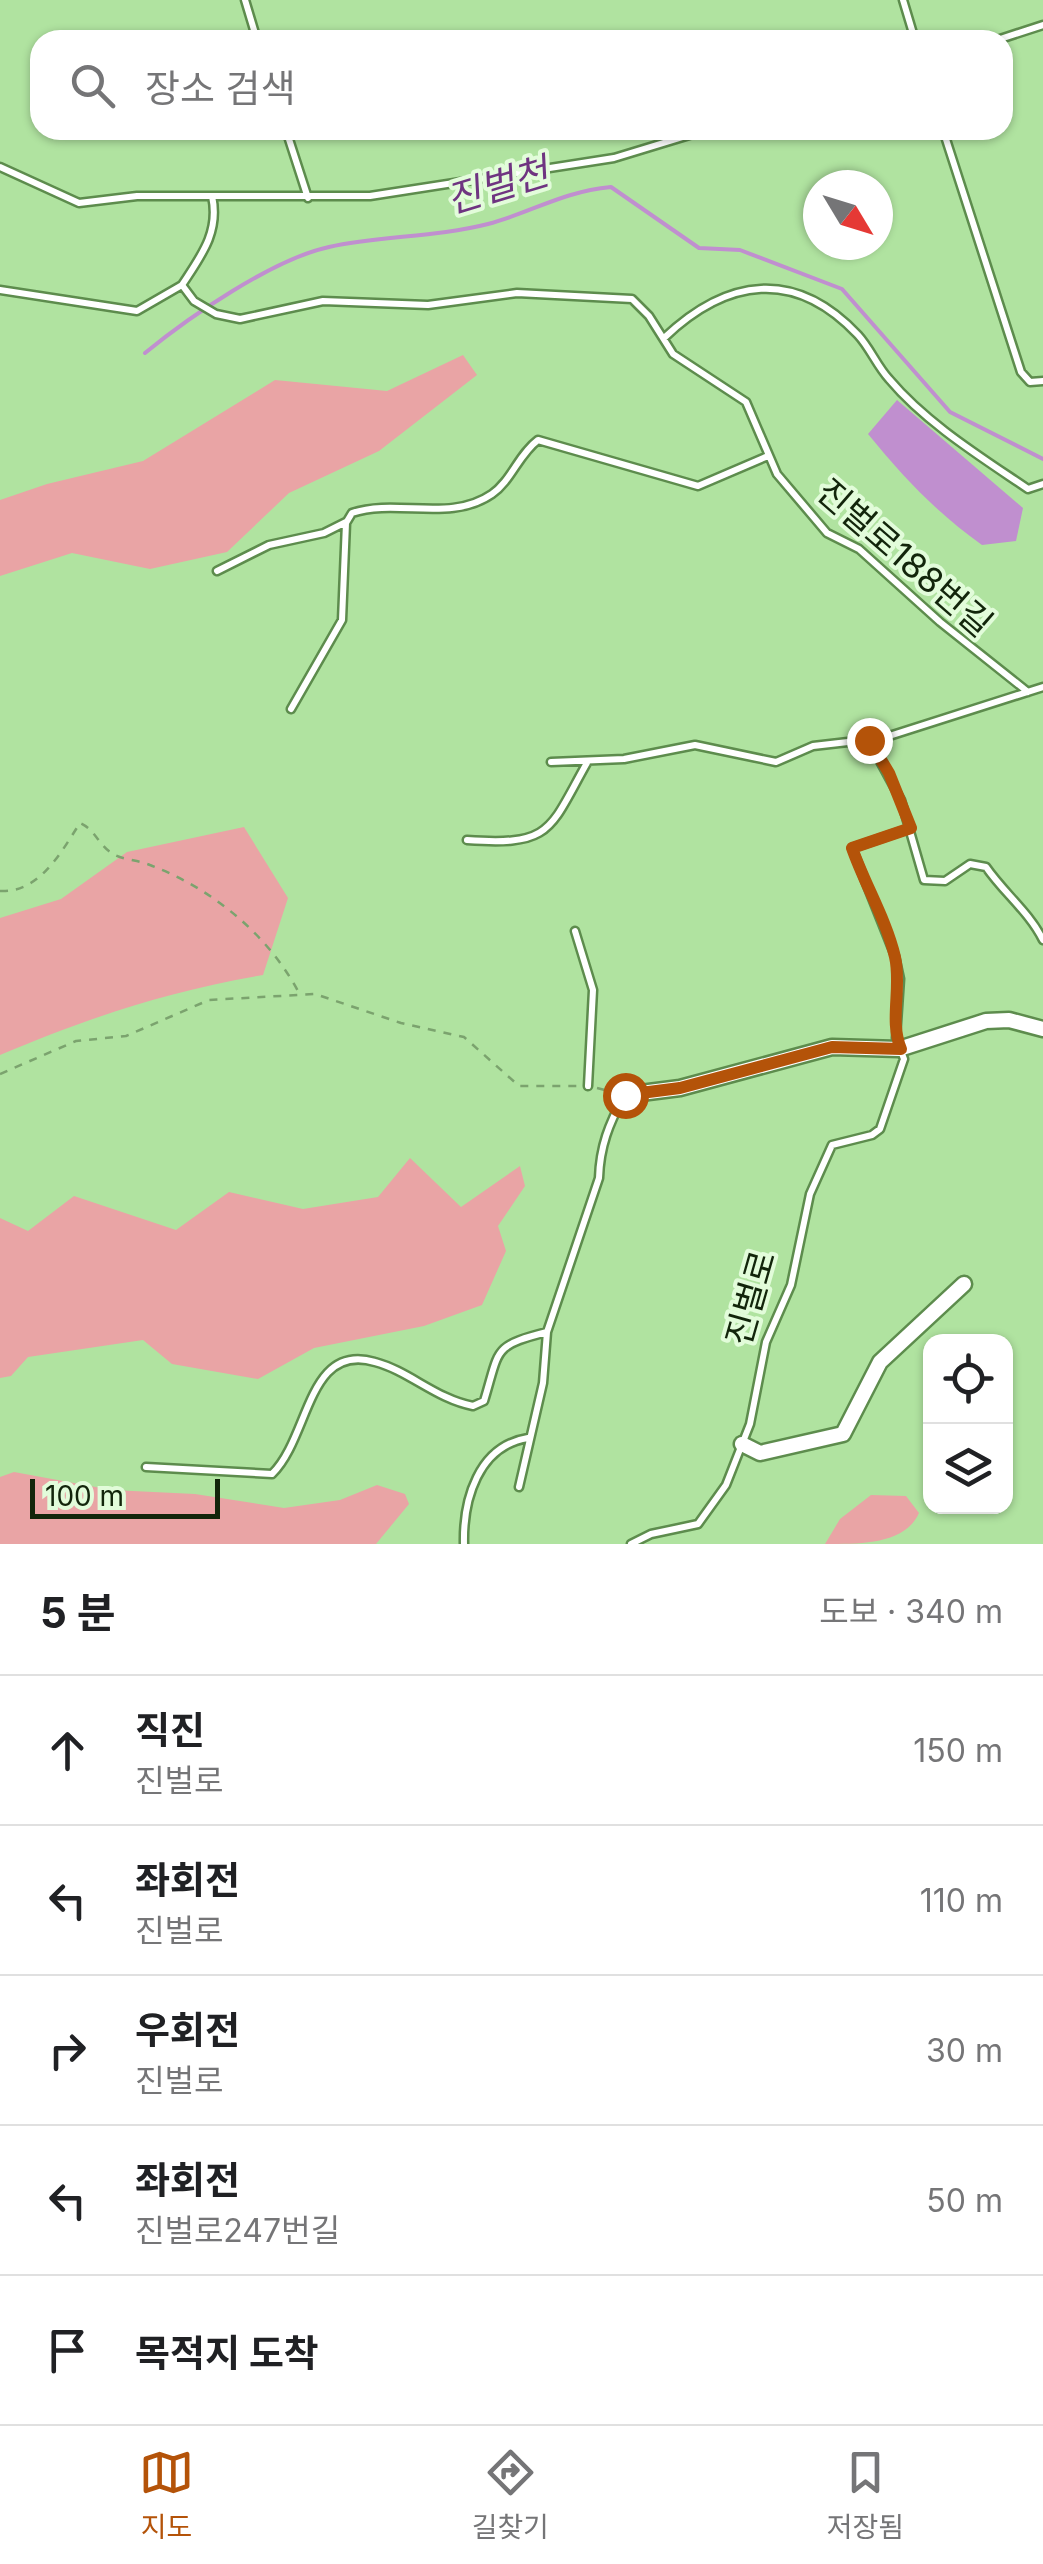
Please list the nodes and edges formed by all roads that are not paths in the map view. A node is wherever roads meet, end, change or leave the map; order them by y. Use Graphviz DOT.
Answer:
graph roads {
  1 [pos="244,0"];
  2 [pos="903,0"];
  3 [pos="1043,25"];
  4 [pos="254,30"];
  5 [pos="912,30"];
  6 [pos="1013,35"];
  7 [pos="289,140"];
  8 [pos="673,140"];
  9 [pos="946,140"];
  10 [pos="0,167"];
  11 [pos="212,196"];
  12 [pos="308,198"];
  13 [pos="182,285"];
  14 [pos="0,290"];
  15 [pos="664,338"];
  16 [pos="1043,382"];
  17 [pos="768,456"];
  18 [pos="1043,484"];
  19 [pos="346,522"];
  20 [pos="217,570"];
  21 [pos="1043,687"];
  22 [pos="1028,692"];
  23 [pos="291,710"];
  24 [pos="869,740"];
  25 [pos="588,760"];
  26 [pos="551,762"];
  27 [pos="911,828"];
  28 [pos="467,840"];
  29 [pos="575,931"];
  30 [pos="1042,936"];
  31 [pos="1043,1029"];
  32 [pos="901,1049"];
  33 [pos="588,1086"];
  34 [pos="625,1095"];
  35 [pos="964,1284"];
  36 [pos="547,1332"];
  37 [pos="528,1438"];
  38 [pos="742,1444"];
  39 [pos="146,1467"];
  40 [pos="519,1488"];
  41 [pos="464,1544"];
  42 [pos="631,1544"];
  1 -- 4 [label="lane"];
  2 -- 5 [label="lane"];
  3 -- 6 [label="lane"];
  7 -- 12 [label="lane"];
  8 -- 12 [label="lane"];
  9 -- 16 [label="lane"];
  10 -- 11 [label="lane"];
  11 -- 12 [label="lane"];
  11 -- 13 [label="lane"];
  13 -- 14 [label="lane"];
  13 -- 15 [label="lane, 진벌로188번길"];
  15 -- 17 [label="lane, 진벌로188번길"];
  15 -- 18 [label="lane"];
  17 -- 19 [label="lane"];
  17 -- 22 [label="lane, 진벌로188번길"];
  19 -- 20 [label="lane"];
  19 -- 23 [label="lane"];
  21 -- 22 [label="lane"];
  22 -- 24 [label="lane"];
  24 -- 25 [label="lane"];
  24 -- 27 [label="lane"];
  25 -- 26 [label="lane"];
  25 -- 28 [label="lane"];
  27 -- 30 [label="lane"];
  27 -- 32 [label="lane, 진벌로"];
  29 -- 33 [label="lane"];
  31 -- 32 [label="street"];
  32 -- 34 [label="street"];
  32 -- 38 [label="lane, 진벌로"];
  34 -- 36 [label="lane"];
  35 -- 38 [label="street"];
  36 -- 37 [label="lane"];
  36 -- 39 [label="lane"];
  37 -- 40 [label="lane"];
  37 -- 41 [label="lane"];
  38 -- 42 [label="lane, 진벌로"];
}
